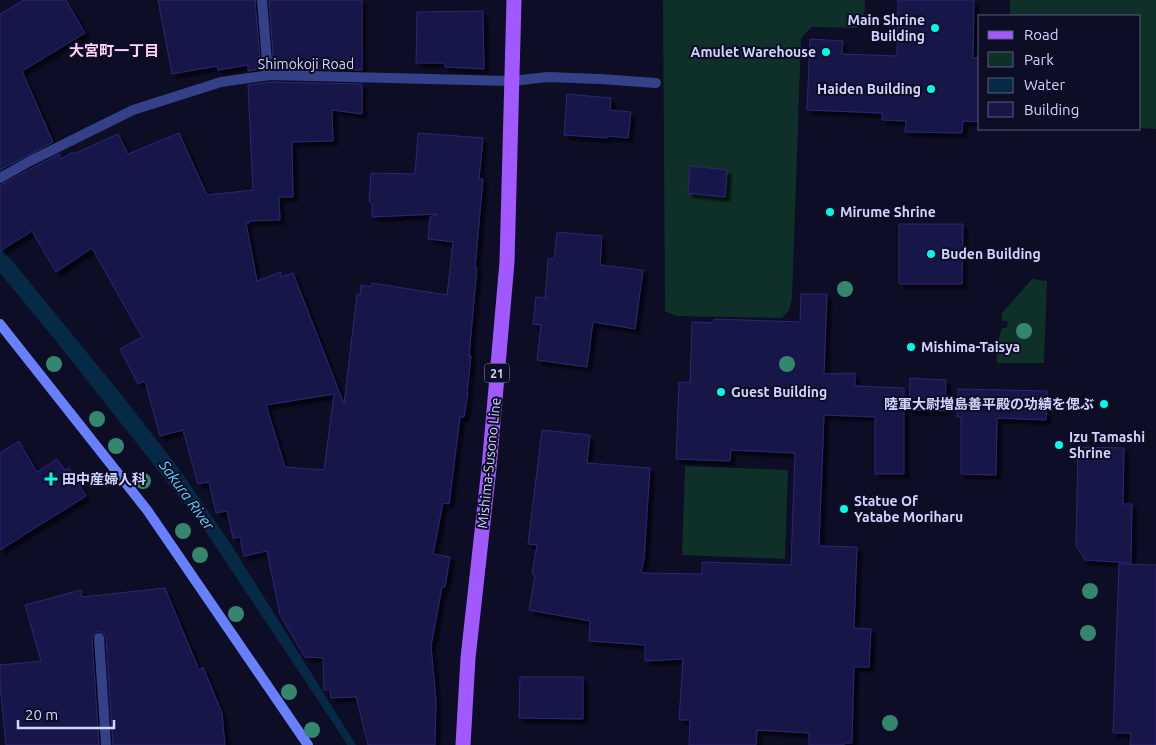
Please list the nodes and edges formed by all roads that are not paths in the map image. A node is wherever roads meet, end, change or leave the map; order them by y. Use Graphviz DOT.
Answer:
graph roads {
  1 [pos="262,0"];
  2 [pos="514,0"];
  3 [pos="268,75"];
  4 [pos="512,81"];
  5 [pos="656,84"];
  6 [pos="0,178"];
  7 [pos="0,324"];
  8 [pos="99,638"];
  9 [pos="106,745"];
  10 [pos="308,745"];
  11 [pos="462,745"];
  1 -- 3 [label="street"];
  2 -- 4 [label="main road, Mishima-Susono Line / 21"];
  3 -- 4 [label="street, Shimokoji Road"];
  3 -- 6 [label="street, Shimokoji Road"];
  4 -- 5 [label="street, Shimokoji Road"];
  4 -- 11 [label="main road, Mishima-Susono Line / 21"];
  7 -- 10 [label="street"];
  8 -- 9 [label="street"];
}
